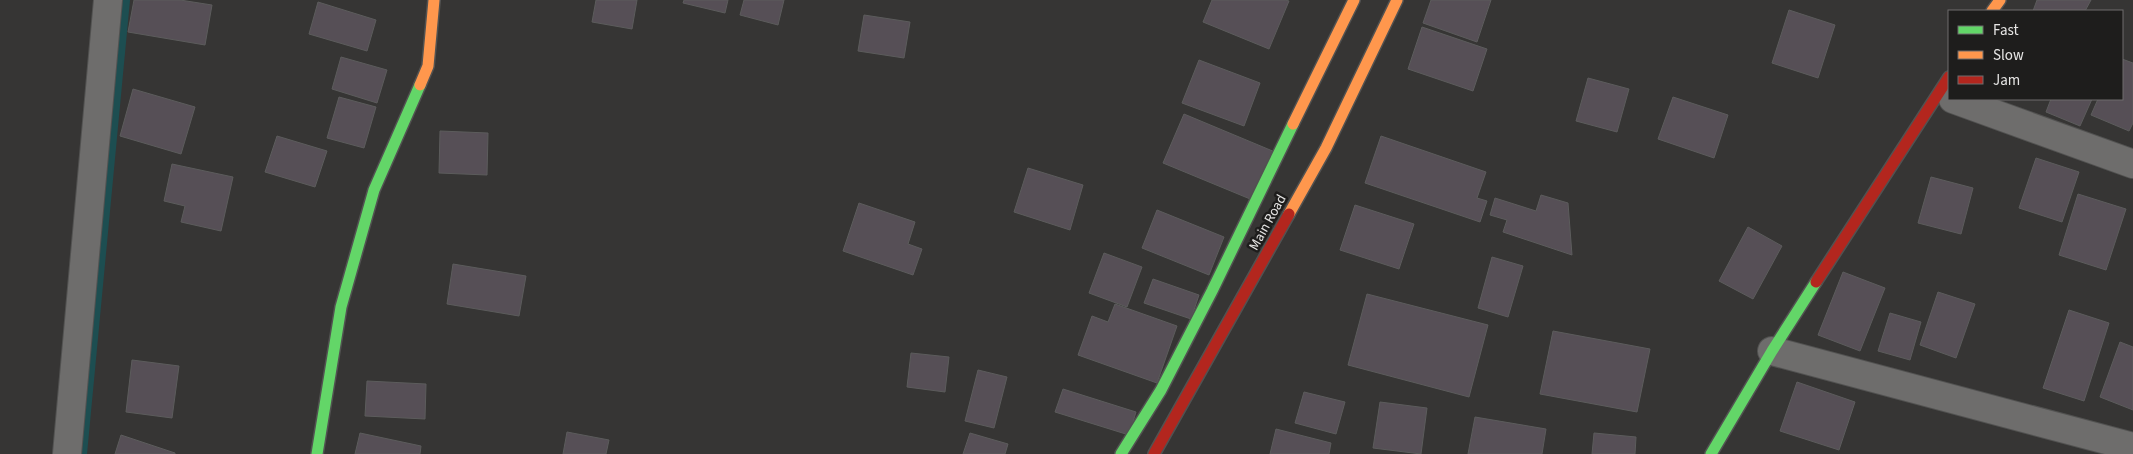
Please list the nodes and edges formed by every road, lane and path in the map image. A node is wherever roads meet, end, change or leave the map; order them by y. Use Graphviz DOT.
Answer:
graph roads {
  1 [pos="108,0"];
  2 [pos="434,0"];
  3 [pos="1354,0"];
  4 [pos="1397,0"];
  5 [pos="1947,92"];
  6 [pos="1968,100"];
  7 [pos="2133,164"];
  8 [pos="1772,351"];
  9 [pos="2133,447"];
  10 [pos="67,454"];
  11 [pos="317,454"];
  12 [pos="1121,454"];
  13 [pos="1154,454"];
  14 [pos="1711,454"];
  1 -- 10 [label="street"];
  2 -- 11 [label="main road"];
  3 -- 12 [label="main road, Main Road"];
  4 -- 13 [label="main road, Main Road"];
  5 -- 8 [label="main road"];
  6 -- 7 [label="street"];
  8 -- 9 [label="street"];
  8 -- 14 [label="main road"];
}
